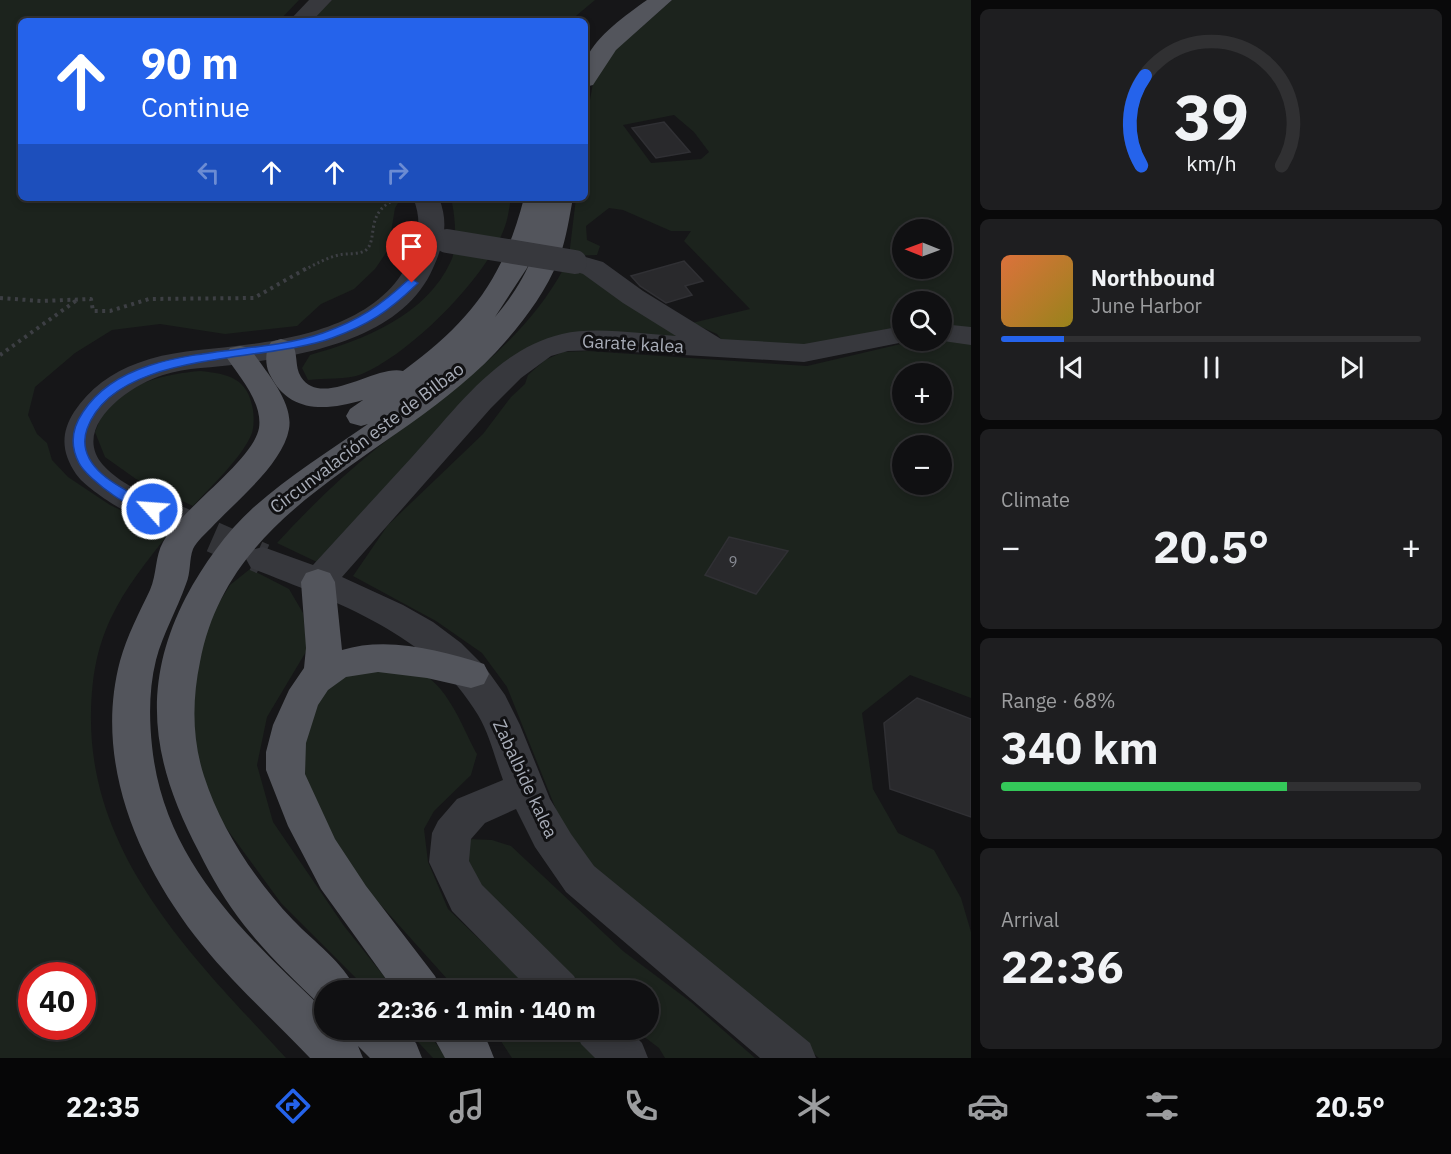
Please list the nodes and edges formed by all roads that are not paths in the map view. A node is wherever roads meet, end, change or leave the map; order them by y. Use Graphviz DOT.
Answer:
graph roads {
  1 [pos="321,0"];
  2 [pos="636,0"];
  3 [pos="661,0"];
  4 [pos="303,18"];
  5 [pos="588,42"];
  6 [pos="588,75"];
  7 [pos="427,201"];
  8 [pos="536,201"];
  9 [pos="559,201"];
  10 [pos="439,240"];
  11 [pos="952,334"];
  12 [pos="971,336"];
  13 [pos="892,337"];
  14 [pos="281,348"];
  15 [pos="715,349"];
  16 [pos="244,361"];
  17 [pos="430,365"];
  18 [pos="170,518"];
  19 [pos="263,559"];
  20 [pos="173,575"];
  21 [pos="318,582"];
  22 [pos="322,673"];
  23 [pos="471,674"];
  24 [pos="525,788"];
  25 [pos="325,980"];
  26 [pos="412,980"];
  27 [pos="549,980"];
  28 [pos="383,1040"];
  29 [pos="459,1040"];
  30 [pos="608,1040"];
  31 [pos="341,1058"];
  32 [pos="400,1058"];
  33 [pos="472,1058"];
  34 [pos="626,1058"];
  35 [pos="794,1058"];
  1 -- 4 [label="street"];
  2 -- 5 [label="main road"];
  3 -- 6 [label="main road"];
  7 -- 10 [label="street"];
  8 -- 17 [label="main road, Circunvalación este de Bilbao"];
  9 -- 25 [label="main road, Circunvalación este de Bilbao"];
  10 -- 14 [label="street"];
  10 -- 15 [label="street, bridge"];
  11 -- 12 [label="street"];
  13 -- 15 [label="street, Garate kalea"];
  14 -- 16 [label="street"];
  14 -- 17 [label="main road"];
  15 -- 21 [label="street, Garate kalea"];
  16 -- 18 [label="street"];
  16 -- 20 [label="main road"];
  17 -- 20 [label="main road, Circunvalación este de Bilbao"];
  19 -- 21 [label="street, Zabalbide kalea"];
  20 -- 31 [label="main road"];
  21 -- 22 [label="main road"];
  21 -- 23 [label="street, Zabalbide kalea"];
  22 -- 23 [label="main road"];
  22 -- 26 [label="main road"];
  23 -- 24 [label="street, Zabalbide kalea"];
  24 -- 27 [label="street"];
  24 -- 35 [label="street, Zabalbide kalea"];
  28 -- 32 [label="main road"];
  29 -- 33 [label="main road"];
  30 -- 34 [label="street"];
}
